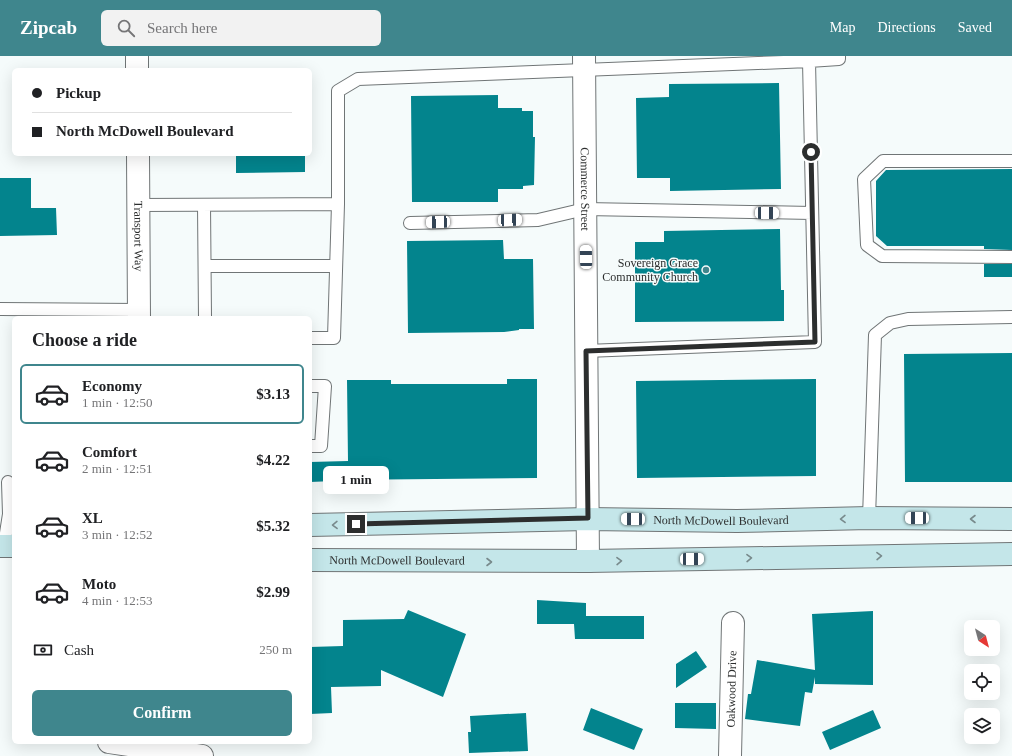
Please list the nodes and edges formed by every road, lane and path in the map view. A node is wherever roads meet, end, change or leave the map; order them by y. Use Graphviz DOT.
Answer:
graph roads {
  1 [pos="137,56"];
  2 [pos="839,56"];
  3 [pos="809,61"];
  4 [pos="584,63"];
  5 [pos="137,68"];
  6 [pos="138,156"];
  7 [pos="1012,161"];
  8 [pos="138,204"];
  9 [pos="338,204"];
  10 [pos="204,205"];
  11 [pos="585,209"];
  12 [pos="812,213"];
  13 [pos="410,223"];
  14 [pos="1012,257"];
  15 [pos="204,266"];
  16 [pos="336,266"];
  17 [pos="0,309"];
  18 [pos="139,314"];
  19 [pos="205,316"];
  20 [pos="1012,317"];
  21 [pos="312,338"];
  22 [pos="586,351"];
  23 [pos="312,386"];
  24 [pos="312,446"];
  25 [pos="8,482"];
  26 [pos="588,518"];
  27 [pos="869,518"];
  28 [pos="1012,519"];
  29 [pos="312,525"];
  30 [pos="6,546"];
  31 [pos="1012,554"];
  32 [pos="312,560"];
  33 [pos="588,561"];
  34 [pos="733,623"];
  35 [pos="122,744"];
  36 [pos="202,756"];
  37 [pos="730,756"];
  1 -- 5 [label="street"];
  2 -- 3 [label="lane"];
  3 -- 4 [label="lane"];
  3 -- 12 [label="lane"];
  4 -- 9 [label="lane"];
  4 -- 11 [label="street, Commerce Street"];
  6 -- 8 [label="street, Transport Way"];
  7 -- 14 [label="lane"];
  8 -- 10 [label="lane"];
  8 -- 18 [label="street, Transport Way"];
  9 -- 10 [label="lane"];
  9 -- 16 [label="lane"];
  10 -- 15 [label="lane"];
  11 -- 12 [label="lane"];
  11 -- 13 [label="lane"];
  11 -- 22 [label="street, Commerce Street"];
  12 -- 22 [label="lane"];
  15 -- 16 [label="lane"];
  15 -- 19 [label="lane"];
  16 -- 21 [label="lane"];
  17 -- 18 [label="lane"];
  20 -- 27 [label="lane"];
  22 -- 26 [label="street, Commerce Street"];
  23 -- 24 [label="lane"];
  25 -- 30 [label="lane"];
  27 -- 26 [label="main road, North McDowell Boulevard, one-way"];
  26 -- 29 [label="main road, North McDowell Boulevard, one-way"];
  26 -- 33 [label="street, Commerce Street"];
  28 -- 27 [label="main road, North McDowell Boulevard, one-way"];
  33 -- 31 [label="main road, North McDowell Boulevard, one-way"];
  32 -- 33 [label="main road, North McDowell Boulevard, one-way"];
  34 -- 37 [label="street, Oakwood Drive"];
  35 -- 36 [label="street"];
}
